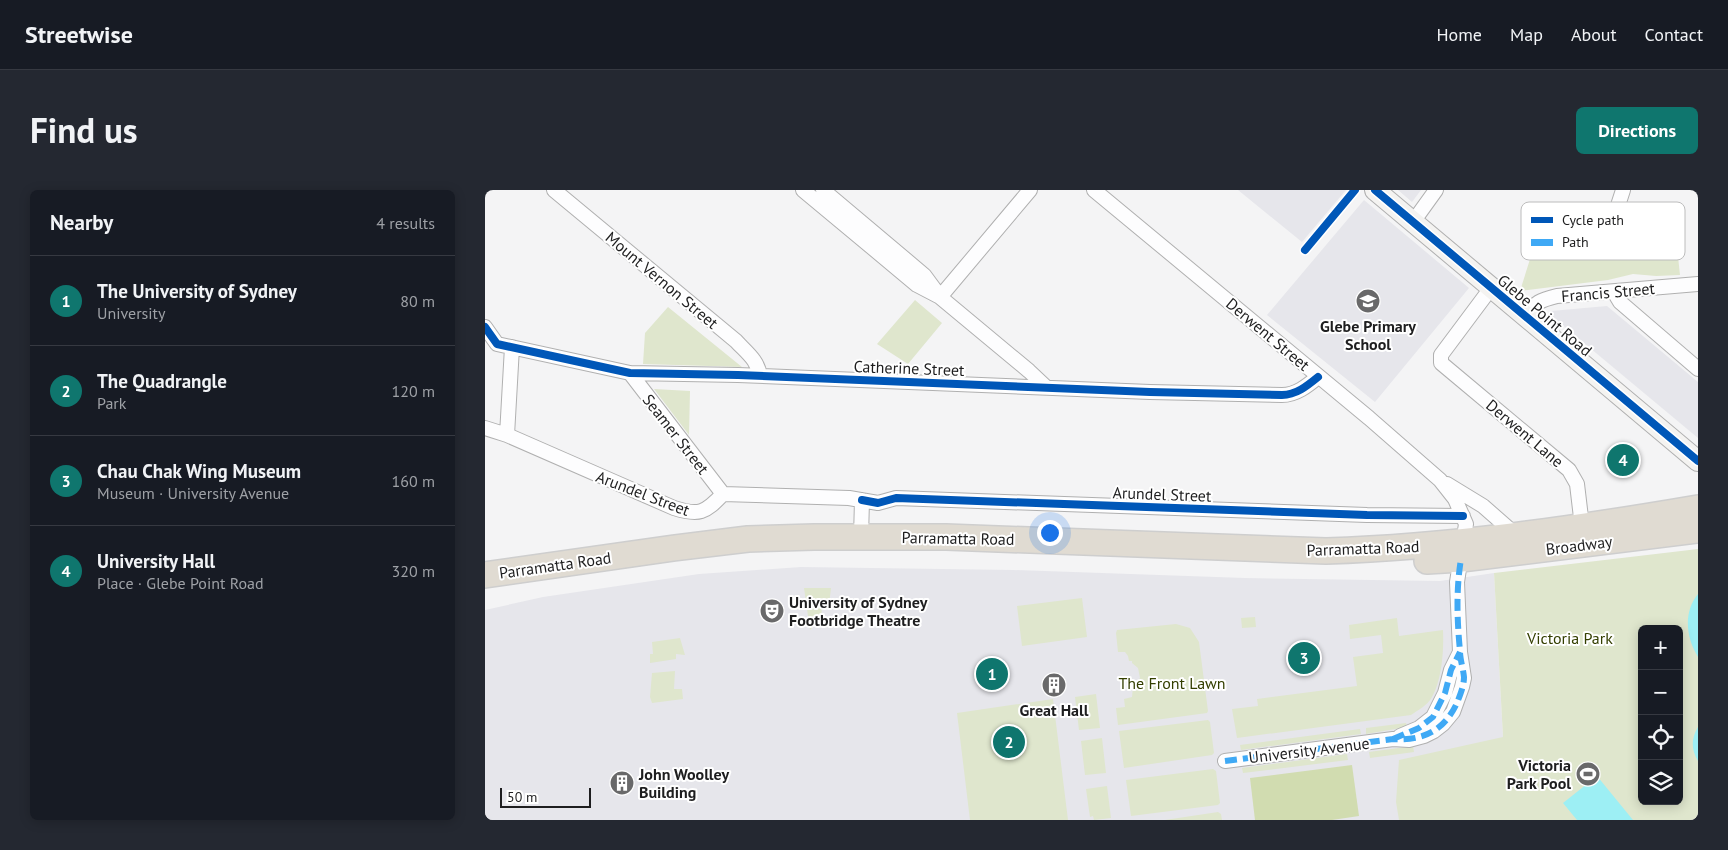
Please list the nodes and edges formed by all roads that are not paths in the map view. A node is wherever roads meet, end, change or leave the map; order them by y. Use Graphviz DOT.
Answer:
graph roads {
  1 [pos="554,190"];
  2 [pos="803,190"];
  3 [pos="823,190"];
  4 [pos="1029,190"];
  5 [pos="1094,190"];
  6 [pos="1375,190"];
  7 [pos="1435,190"];
  8 [pos="1623,190"];
  9 [pos="1619,202"];
  10 [pos="1413,222"];
  11 [pos="1698,284"];
  12 [pos="1491,288"];
  13 [pos="1614,292"];
  14 [pos="940,297"];
  15 [pos="1525,316"];
  16 [pos="485,327"];
  17 [pos="512,347"];
  18 [pos="1698,369"];
  19 [pos="629,373"];
  20 [pos="760,376"];
  21 [pos="1318,376"];
  22 [pos="1046,388"];
  23 [pos="485,428"];
  24 [pos="507,435"];
  25 [pos="1698,461"];
  26 [pos="1440,480"];
  27 [pos="723,494"];
  28 [pos="862,500"];
  29 [pos="1698,508"];
  30 [pos="1463,516"];
  31 [pos="1582,526"];
  32 [pos="1698,530"];
  33 [pos="1516,534"];
  34 [pos="861,536"];
  35 [pos="1462,550"];
  36 [pos="485,575"];
  37 [pos="485,591"];
  38 [pos="1225,760"];
  1 -- 20 [label="street, Mount Vernon Street"];
  2 -- 14 [label="street"];
  3 -- 14 [label="street"];
  4 -- 14 [label="street"];
  5 -- 21 [label="street, Derwent Street"];
  6 -- 10 [label="main road, Glebe Point Road"];
  7 -- 10 [label="street"];
  8 -- 9 [label="street"];
  10 -- 12 [label="main road, Glebe Point Road"];
  11 -- 13 [label="street, Francis Street"];
  12 -- 15 [label="main road, Glebe Point Road"];
  12 -- 31 [label="street, Derwent Lane"];
  13 -- 15 [label="street, Francis Street"];
  13 -- 18 [label="street"];
  14 -- 22 [label="street"];
  15 -- 25 [label="main road, Glebe Point Road"];
  16 -- 17 [label="street, Catherine Street"];
  17 -- 19 [label="street, Catherine Street"];
  17 -- 24 [label="street"];
  19 -- 20 [label="street, Catherine Street"];
  19 -- 27 [label="street, Seamer Street"];
  20 -- 22 [label="street, Catherine Street"];
  21 -- 22 [label="street, Catherine Street"];
  21 -- 26 [label="street, Derwent Street"];
  23 -- 24 [label="street, Arundel Street"];
  24 -- 27 [label="street, Arundel Street"];
  26 -- 30 [label="street, Derwent Street"];
  26 -- 33 [label="street, Derwent Street"];
  27 -- 28 [label="street, Arundel Street"];
  28 -- 30 [label="street, Arundel Street"];
  28 -- 34 [label="street"];
  29 -- 31 [label="highway, Broadway"];
  30 -- 35 [label="street, Derwent Street"];
  31 -- 33 [label="highway, Broadway"];
  32 -- 35 [label="highway, Broadway"];
  33 -- 35 [label="highway, Broadway"];
  34 -- 35 [label="highway, Parramatta Road"];
  34 -- 36 [label="highway, Parramatta Road"];
  35 -- 37 [label="highway, Parramatta Road"];
  35 -- 38 [label="street, University Avenue"];
}
